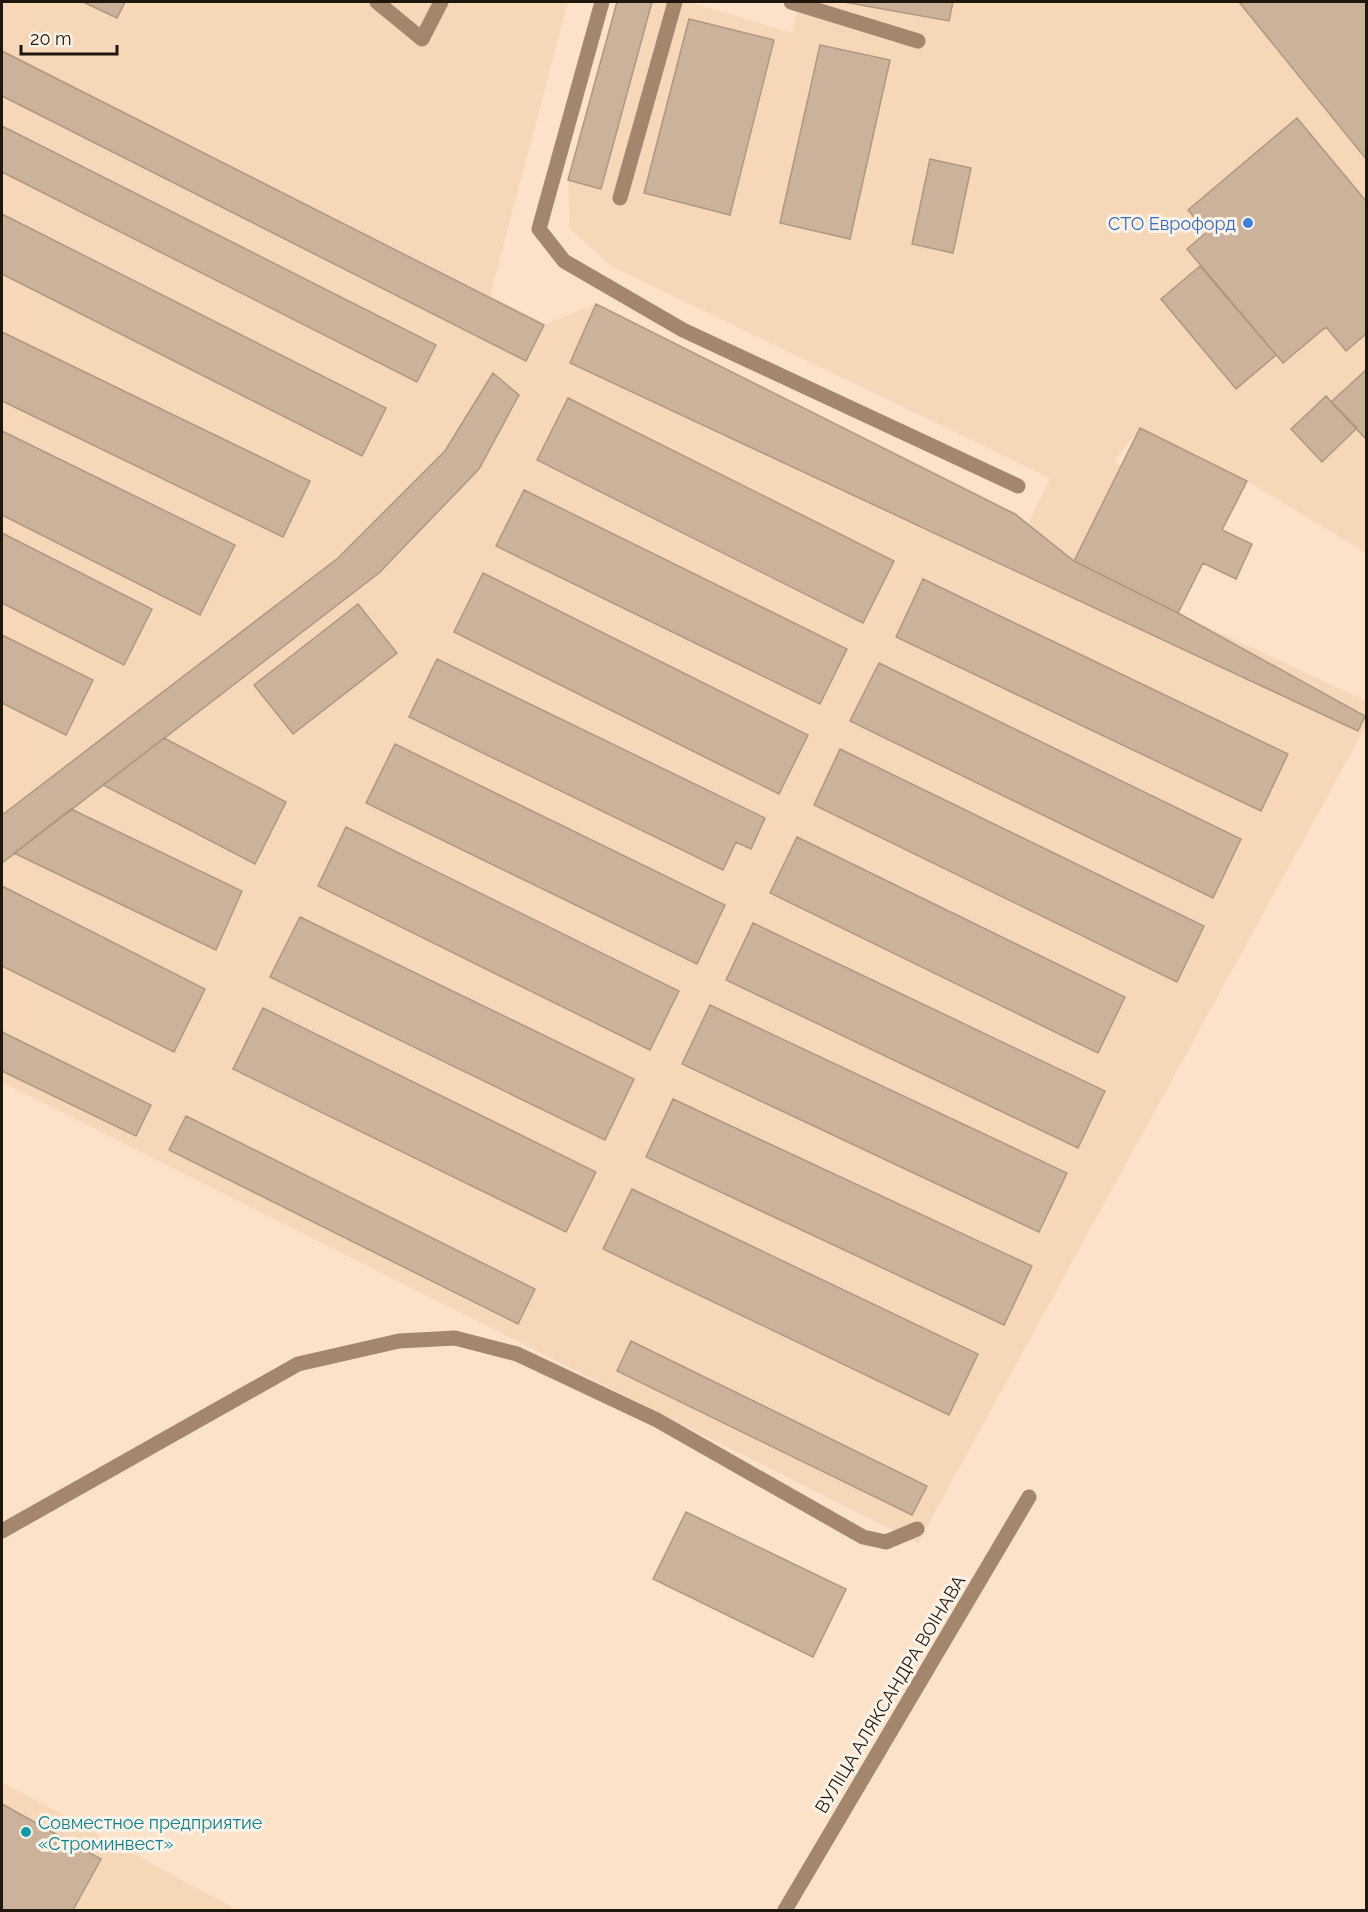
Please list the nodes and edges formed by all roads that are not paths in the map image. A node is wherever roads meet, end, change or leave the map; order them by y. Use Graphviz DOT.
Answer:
graph roads {
  1 [pos="377,2"];
  2 [pos="441,2"];
  3 [pos="602,2"];
  4 [pos="675,2"];
  5 [pos="791,2"];
  6 [pos="918,40"];
  7 [pos="620,198"];
  8 [pos="1018,486"];
  9 [pos="1029,1497"];
  10 [pos="917,1529"];
  11 [pos="2,1531"];
  12 [pos="785,1911"];
  1 -- 2 [label="street"];
  3 -- 8 [label="street"];
  4 -- 7 [label="street"];
  5 -- 6 [label="street"];
  9 -- 12 [label="street, ВУЛІЦА АЛЯКСАНДРА ВОІНАВА"];
  10 -- 11 [label="street"];
}
